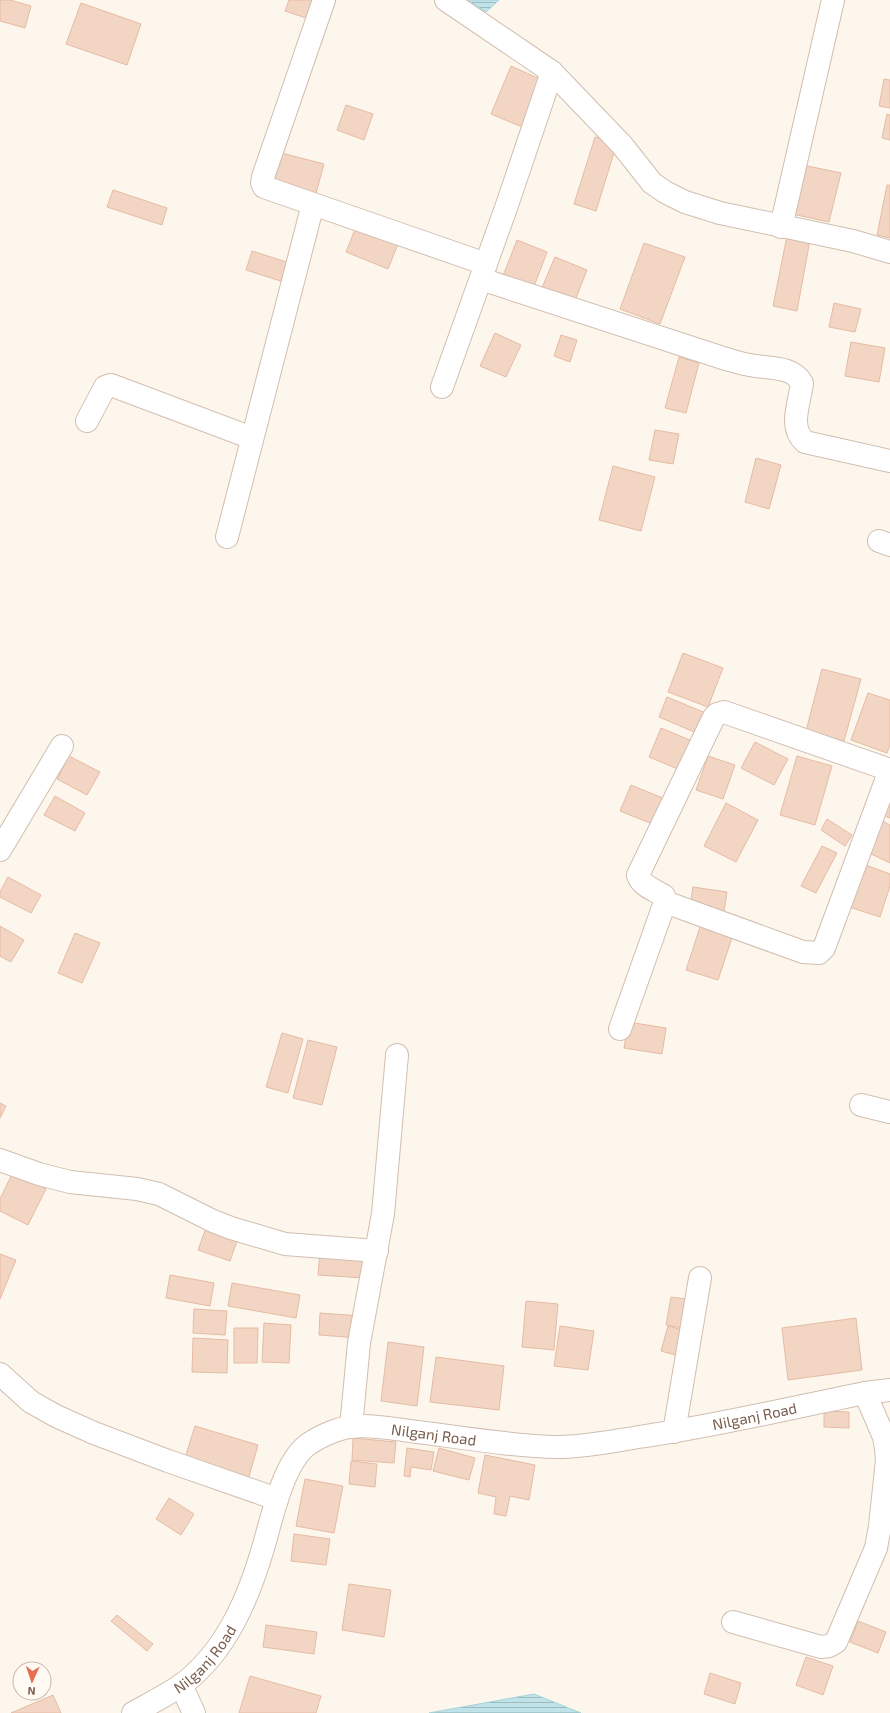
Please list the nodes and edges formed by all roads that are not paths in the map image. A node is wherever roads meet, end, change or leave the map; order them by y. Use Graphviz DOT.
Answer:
graph roads {
  1 [pos="324,0"];
  2 [pos="446,0"];
  3 [pos="833,0"];
  4 [pos="552,72"];
  5 [pos="312,204"];
  6 [pos="782,227"];
  7 [pos="890,252"];
  8 [pos="484,271"];
  9 [pos="442,387"];
  10 [pos="87,421"];
  11 [pos="252,438"];
  12 [pos="890,461"];
  13 [pos="227,537"];
  14 [pos="62,746"];
  15 [pos="890,770"];
  16 [pos="0,850"];
  17 [pos="665,902"];
  18 [pos="620,1029"];
  19 [pos="397,1055"];
  20 [pos="861,1105"];
  21 [pos="890,1112"];
  22 [pos="0,1160"];
  23 [pos="377,1250"];
  24 [pos="700,1278"];
  25 [pos="0,1374"];
  26 [pos="890,1390"];
  27 [pos="865,1393"];
  28 [pos="351,1426"];
  29 [pos="674,1432"];
  30 [pos="277,1499"];
  31 [pos="733,1622"];
  32 [pos="181,1685"];
  33 [pos="133,1713"];
  34 [pos="194,1713"];
  1 -- 5 [label="street"];
  2 -- 4 [label="street"];
  3 -- 6 [label="street"];
  4 -- 6 [label="street"];
  4 -- 8 [label="street"];
  5 -- 8 [label="street"];
  5 -- 11 [label="street"];
  6 -- 7 [label="street"];
  8 -- 9 [label="street"];
  8 -- 12 [label="street"];
  10 -- 11 [label="street"];
  11 -- 13 [label="street"];
  14 -- 16 [label="street"];
  15 -- 17 [label="street"];
  15 -- 17 [label="street"];
  17 -- 18 [label="street"];
  19 -- 23 [label="street"];
  20 -- 21 [label="street"];
  22 -- 23 [label="street"];
  23 -- 28 [label="street"];
  24 -- 29 [label="street"];
  25 -- 30 [label="street"];
  26 -- 27 [label="street, Nilganj Road"];
  27 -- 29 [label="street, Nilganj Road"];
  27 -- 31 [label="street"];
  28 -- 29 [label="street, Nilganj Road"];
  28 -- 30 [label="street, Nilganj Road"];
  30 -- 32 [label="street, Nilganj Road"];
  32 -- 33 [label="street, Nilganj Road"];
  32 -- 34 [label="street"];
}
